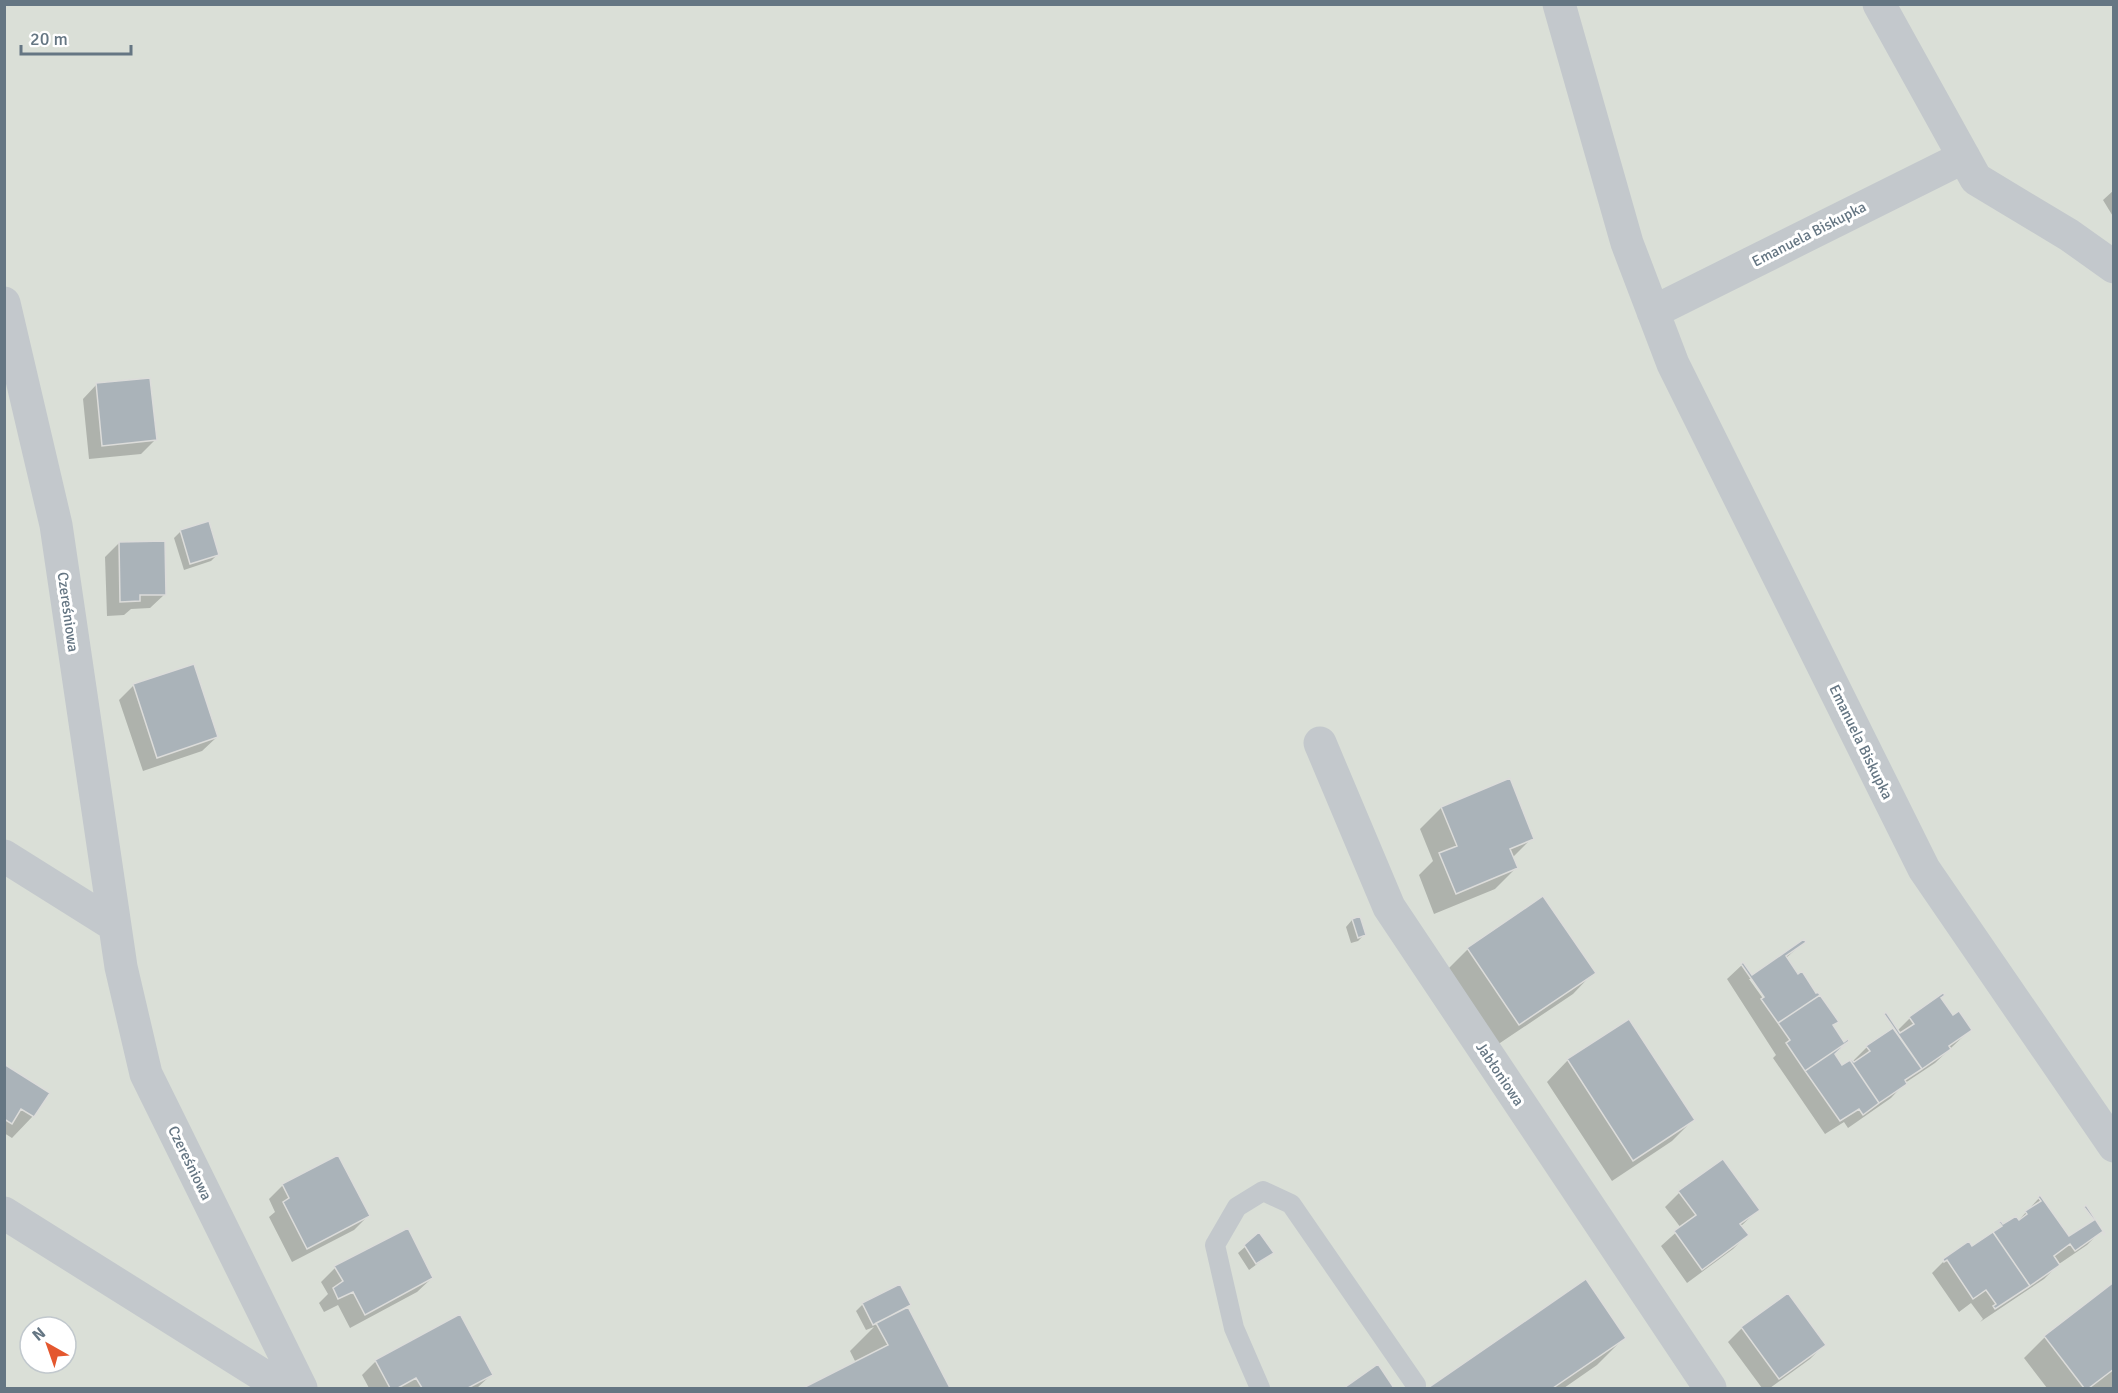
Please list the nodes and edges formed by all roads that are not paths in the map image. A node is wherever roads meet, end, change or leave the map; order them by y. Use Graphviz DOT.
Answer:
graph roads {
  1 [pos="1559,4"];
  2 [pos="1879,4"];
  3 [pos="1964,156"];
  4 [pos="2114,267"];
  5 [pos="4,303"];
  6 [pos="1653,312"];
  7 [pos="1320,743"];
  8 [pos="4,856"];
  9 [pos="114,925"];
  10 [pos="2114,1146"];
  11 [pos="4,1213"];
  12 [pos="1416,1385"];
  13 [pos="283,1389"];
  14 [pos="301,1389"];
  15 [pos="1260,1389"];
  16 [pos="1710,1389"];
  1 -- 6 [label="street, Emanuela Biskupka"];
  2 -- 3 [label="street"];
  3 -- 4 [label="street"];
  3 -- 6 [label="street, Emanuela Biskupka"];
  5 -- 9 [label="street, Czereśniowa"];
  6 -- 10 [label="street, Emanuela Biskupka"];
  7 -- 16 [label="street, Jabłoniowa"];
  8 -- 9 [label="street"];
  9 -- 14 [label="street, Czereśniowa"];
  11 -- 13 [label="street"];
  12 -- 15 [label="lane"];
}
